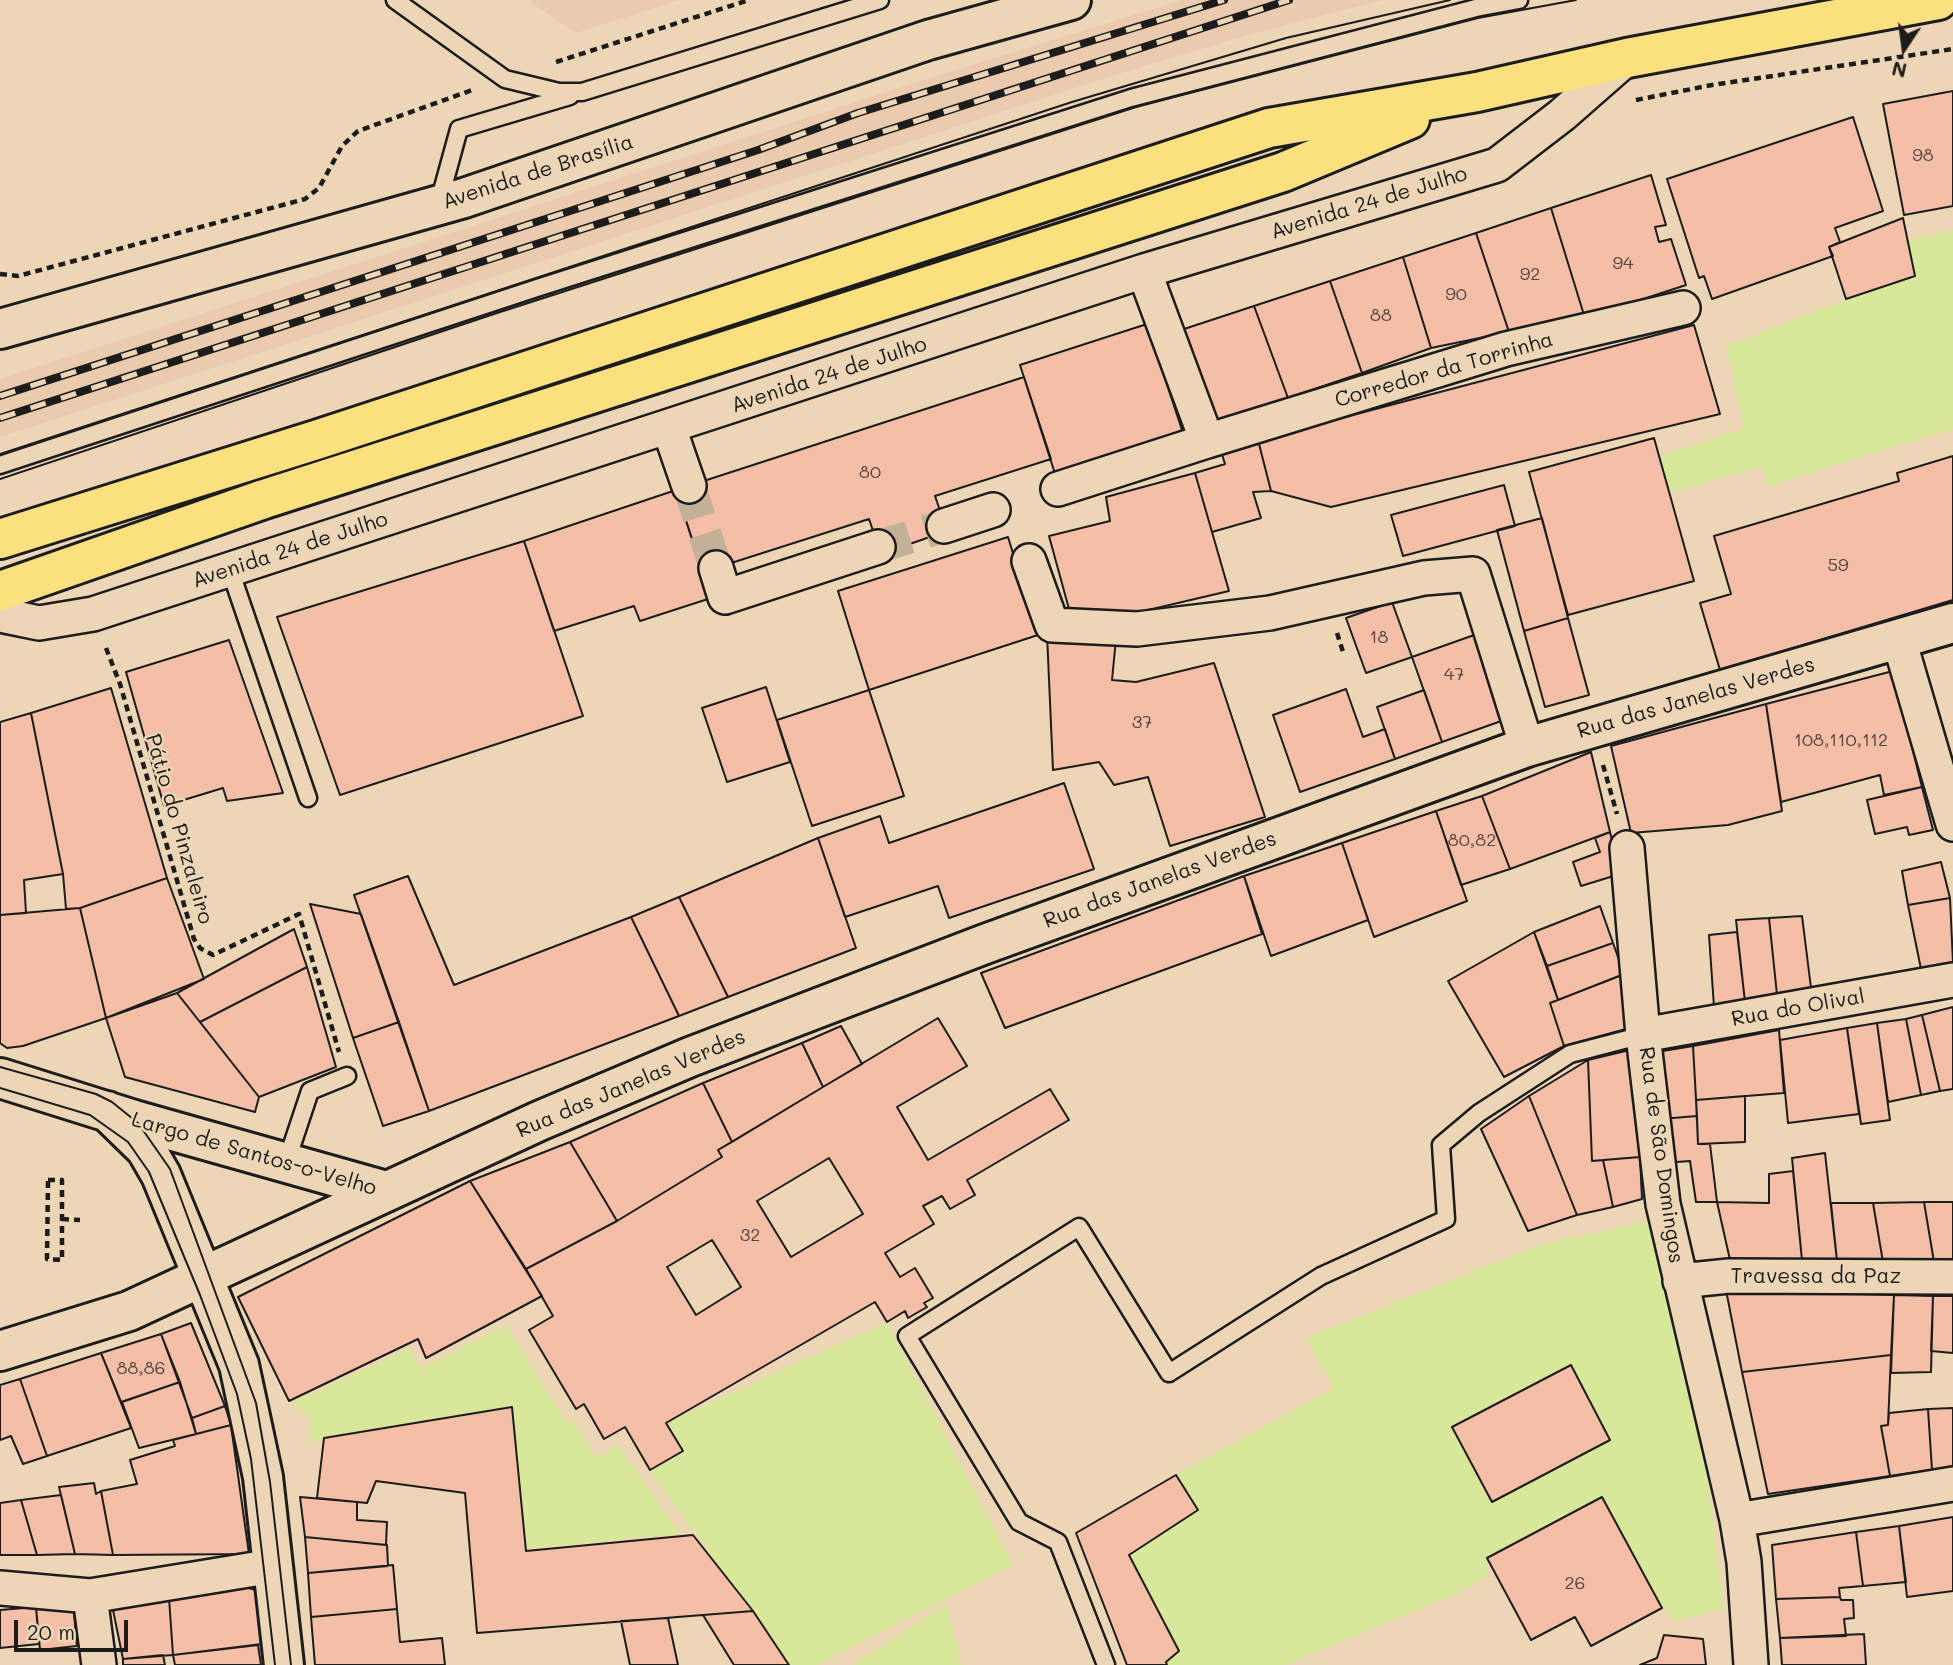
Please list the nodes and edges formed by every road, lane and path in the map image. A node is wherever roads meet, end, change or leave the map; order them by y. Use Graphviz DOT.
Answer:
graph roads {
  1 [pos="395,0"];
  2 [pos="749,0"];
  3 [pos="880,0"];
  4 [pos="1071,0"];
  5 [pos="1519,0"];
  6 [pos="1938,0"];
  7 [pos="1627,58"];
  8 [pos="551,64"];
  9 [pos="582,92"];
  10 [pos="1477,92"];
  11 [pos="434,104"];
  12 [pos="439,206"];
  13 [pos="1144,271"];
  14 [pos="0,274"];
  15 [pos="1683,308"];
  16 [pos="0,329"];
  17 [pos="669,428"];
  18 [pos="1207,441"];
  19 [pos="0,465"];
  20 [pos="689,485"];
  21 [pos="1058,489"];
  22 [pos="993,510"];
  23 [pos="944,526"];
  24 [pos="0,539"];
  25 [pos="878,547"];
  26 [pos="1029,561"];
  27 [pos="716,568"];
  28 [pos="230,570"];
  29 [pos="0,591"];
  30 [pos="93,614"];
  31 [pos="0,615"];
  32 [pos="1953,623"];
  33 [pos="1899,640"];
  34 [pos="1592,728"];
  35 [pos="1527,747"];
  36 [pos="308,798"];
  37 [pos="1953,824"];
  38 [pos="1627,848"];
  39 [pos="1953,981"];
  40 [pos="1643,1035"];
  41 [pos="346,1076"];
  42 [pos="0,1078"];
  43 [pos="107,1111"];
  44 [pos="286,1163"];
  45 [pos="386,1191"];
  46 [pos="62,1220"];
  47 [pos="80,1220"];
  48 [pos="1953,1277"];
  49 [pos="202,1278"];
  50 [pos="1680,1281"];
  51 [pos="0,1351"];
  52 [pos="1953,1484"];
  53 [pos="1737,1520"];
  54 [pos="273,1566"];
  55 [pos="0,1588"];
  56 [pos="90,1596"];
  57 [pos="99,1665"];
  58 [pos="284,1665"];
  59 [pos="1106,1665"];
  60 [pos="1751,1665"];
  1 -- 9 [label="lane"];
  2 -- 8 [label="path"];
  3 -- 9 [label="lane"];
  4 -- 12 [label="street, Avenida de Brasília"];
  5 -- 19 [label="lane"];
  6 -- 7 [label="main road"];
  7 -- 10 [label="main road"];
  7 -- 13 [label="street, Avenida 24 de Julho"];
  9 -- 12 [label="lane"];
  10 -- 24 [label="main road"];
  10 -- 29 [label="main road"];
  11 -- 14 [label="path"];
  12 -- 16 [label="street, Avenida de Brasília"];
  13 -- 17 [label="street, Avenida 24 de Julho"];
  13 -- 18 [label="street"];
  15 -- 18 [label="street, Corredor da Torrinha"];
  17 -- 20 [label="street"];
  17 -- 28 [label="street, Avenida 24 de Julho"];
  18 -- 21 [label="street, Corredor da Torrinha"];
  22 -- 23 [label="street"];
  25 -- 27 [label="street"];
  26 -- 35 [label="street"];
  28 -- 30 [label="street, Avenida 24 de Julho"];
  28 -- 36 [label="lane"];
  30 -- 31 [label="street, Avenida 24 de Julho"];
  30 -- 41 [label="path, Pátio do Pinzaleiro"];
  32 -- 33 [label="street, Rua das Janelas Verdes"];
  33 -- 34 [label="street, Rua das Janelas Verdes"];
  33 -- 37 [label="street"];
  34 -- 35 [label="street, Rua das Janelas Verdes"];
  34 -- 38 [label="path"];
  35 -- 45 [label="street, Rua das Janelas Verdes"];
  38 -- 40 [label="street, Rua de São Domingos"];
  39 -- 40 [label="street, Rua do Olival"];
  40 -- 50 [label="street, Rua de São Domingos"];
  40 -- 59 [label="lane"];
  41 -- 44 [label="lane"];
  42 -- 43 [label="street"];
  43 -- 44 [label="street, Largo de Santos-o-Velho"];
  43 -- 49 [label="street, Largo de Santos-o-Velho"];
  44 -- 45 [label="street, Largo de Santos-o-Velho"];
  45 -- 49 [label="street, Largo de Santos-o-Velho"];
  46 -- 46 [label="path"];
  46 -- 47 [label="path"];
  48 -- 50 [label="street, Travessa da Paz"];
  49 -- 51 [label="street"];
  49 -- 54 [label="street"];
  50 -- 53 [label="street, Rua de São Domingos"];
  52 -- 53 [label="street"];
  53 -- 60 [label="street, Rua de São Domingos"];
  54 -- 56 [label="street"];
  54 -- 58 [label="street"];
  55 -- 56 [label="street"];
  56 -- 57 [label="street"];
}
